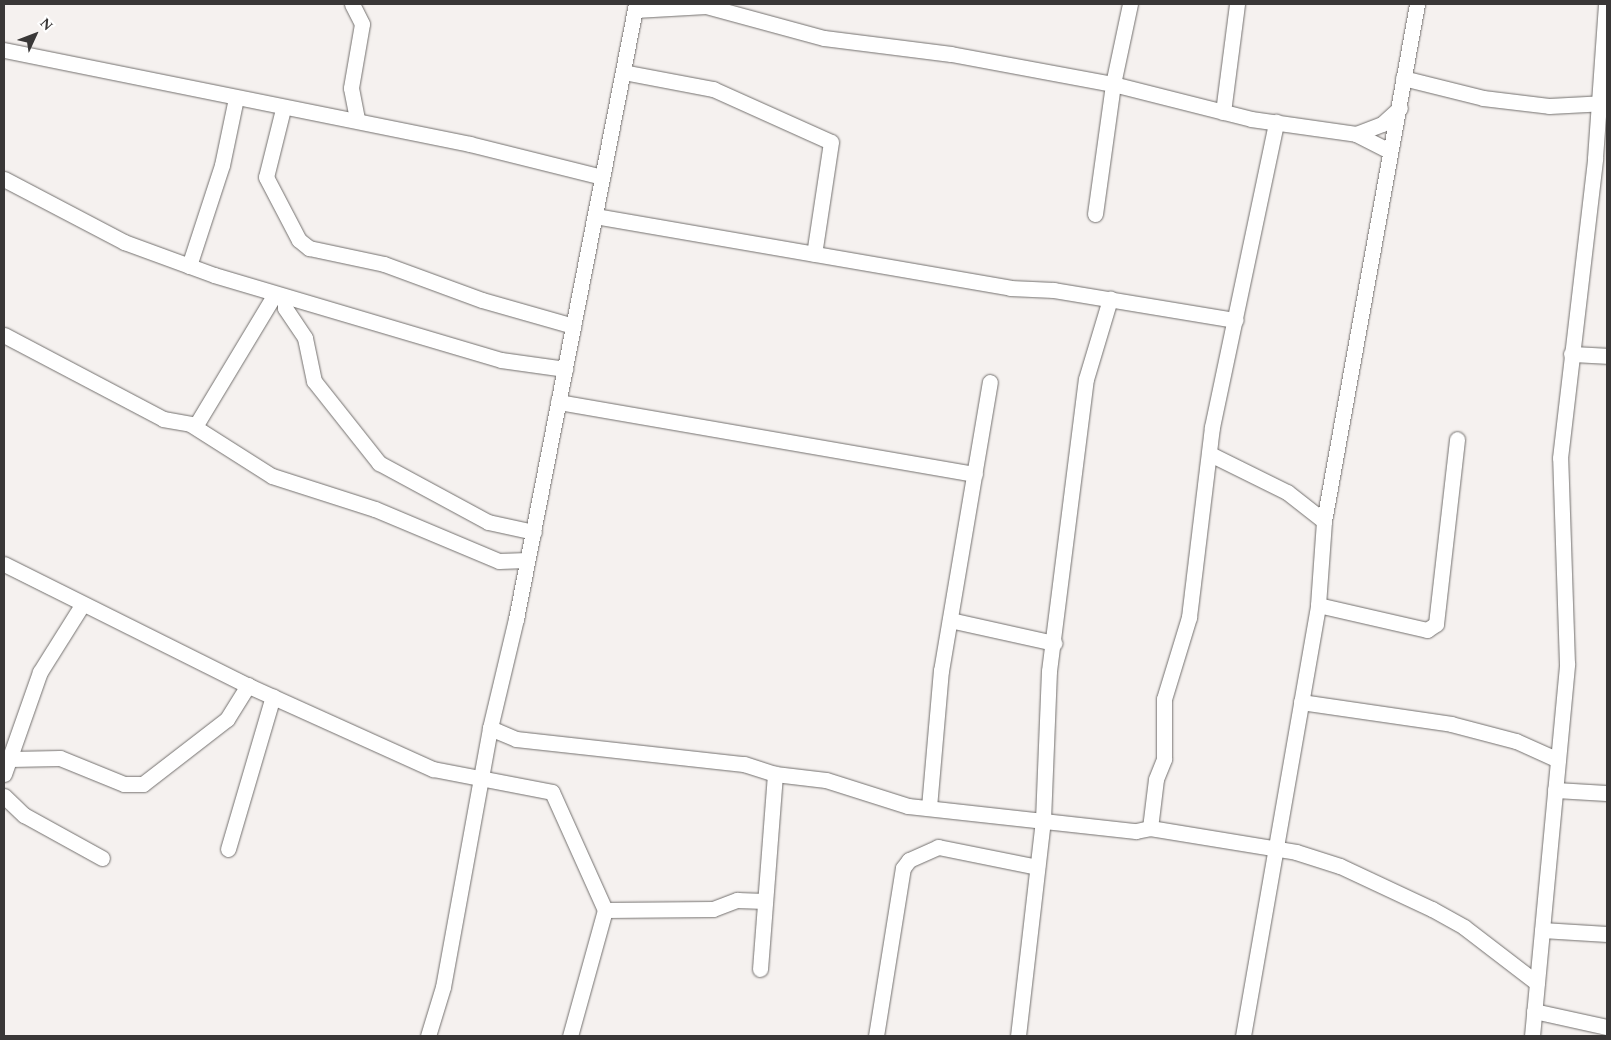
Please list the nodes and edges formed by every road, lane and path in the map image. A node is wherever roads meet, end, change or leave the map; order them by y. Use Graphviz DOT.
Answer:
graph roads {
  1 [pos="352,4"];
  2 [pos="1130,4"];
  3 [pos="1237,4"];
  4 [pos="1417,4"];
  5 [pos="1606,4"];
  6 [pos="636,7"];
  7 [pos="4,50"];
  8 [pos="623,72"];
  9 [pos="1403,78"];
  10 [pos="1113,84"];
  11 [pos="236,98"];
  12 [pos="1602,102"];
  13 [pos="1400,108"];
  14 [pos="283,109"];
  15 [pos="1223,112"];
  16 [pos="356,120"];
  17 [pos="1276,122"];
  18 [pos="1356,134"];
  19 [pos="1389,151"];
  20 [pos="602,177"];
  21 [pos="4,179"];
  22 [pos="1095,214"];
  23 [pos="595,216"];
  24 [pos="814,254"];
  25 [pos="189,266"];
  26 [pos="280,295"];
  27 [pos="1110,299"];
  28 [pos="1236,320"];
  29 [pos="572,326"];
  30 [pos="4,335"];
  31 [pos="1571,354"];
  32 [pos="1607,356"];
  33 [pos="565,369"];
  34 [pos="990,382"];
  35 [pos="558,402"];
  36 [pos="190,424"];
  37 [pos="1457,439"];
  38 [pos="1212,455"];
  39 [pos="975,474"];
  40 [pos="1324,521"];
  41 [pos="534,532"];
  42 [pos="527,560"];
  43 [pos="4,564"];
  44 [pos="82,604"];
  45 [pos="1318,605"];
  46 [pos="950,620"];
  47 [pos="1054,643"];
  48 [pos="248,686"];
  49 [pos="273,696"];
  50 [pos="1301,702"];
  51 [pos="490,728"];
  52 [pos="10,759"];
  53 [pos="1558,760"];
  54 [pos="4,774"];
  55 [pos="776,774"];
  56 [pos="483,776"];
  57 [pos="1555,790"];
  58 [pos="1607,793"];
  59 [pos="4,796"];
  60 [pos="929,807"];
  61 [pos="1043,820"];
  62 [pos="1150,828"];
  63 [pos="228,849"];
  64 [pos="1275,849"];
  65 [pos="102,858"];
  66 [pos="1037,868"];
  67 [pos="765,901"];
  68 [pos="606,910"];
  69 [pos="1542,930"];
  70 [pos="1607,934"];
  71 [pos="760,969"];
  72 [pos="1537,983"];
  73 [pos="1534,1011"];
  74 [pos="1607,1027"];
  75 [pos="428,1036"];
  76 [pos="570,1036"];
  77 [pos="876,1036"];
  78 [pos="1018,1036"];
  79 [pos="1243,1036"];
  80 [pos="1532,1036"];
  1 -- 16 [label="street"];
  2 -- 10 [label="street"];
  3 -- 15 [label="street"];
  4 -- 9 [label="street"];
  5 -- 12 [label="street"];
  6 -- 8 [label="street"];
  6 -- 10 [label="street"];
  7 -- 11 [label="street"];
  8 -- 20 [label="street"];
  8 -- 24 [label="street"];
  9 -- 12 [label="street"];
  9 -- 13 [label="street"];
  10 -- 15 [label="street"];
  10 -- 22 [label="street"];
  11 -- 14 [label="street"];
  11 -- 25 [label="street"];
  12 -- 31 [label="street"];
  13 -- 18 [label="street"];
  13 -- 19 [label="street"];
  14 -- 16 [label="street"];
  14 -- 29 [label="street"];
  15 -- 17 [label="street"];
  16 -- 20 [label="street"];
  17 -- 18 [label="street"];
  17 -- 28 [label="street"];
  18 -- 19 [label="street"];
  19 -- 40 [label="street"];
  20 -- 23 [label="street"];
  21 -- 25 [label="street"];
  23 -- 24 [label="street"];
  23 -- 29 [label="street"];
  24 -- 27 [label="street"];
  25 -- 26 [label="street"];
  26 -- 33 [label="street"];
  26 -- 36 [label="street"];
  26 -- 41 [label="street"];
  27 -- 28 [label="street"];
  27 -- 47 [label="street"];
  28 -- 38 [label="street"];
  29 -- 33 [label="street"];
  30 -- 36 [label="street"];
  31 -- 32 [label="street"];
  31 -- 53 [label="street"];
  33 -- 35 [label="street"];
  34 -- 39 [label="street"];
  35 -- 39 [label="street"];
  35 -- 41 [label="street"];
  36 -- 42 [label="street"];
  37 -- 45 [label="street"];
  38 -- 40 [label="street"];
  38 -- 62 [label="street"];
  39 -- 46 [label="street"];
  40 -- 45 [label="street"];
  41 -- 42 [label="street"];
  42 -- 51 [label="street"];
  43 -- 44 [label="street"];
  44 -- 48 [label="street"];
  44 -- 52 [label="street"];
  45 -- 50 [label="street"];
  46 -- 47 [label="street"];
  46 -- 60 [label="street"];
  47 -- 61 [label="street"];
  48 -- 49 [label="street"];
  48 -- 52 [label="street"];
  49 -- 56 [label="street"];
  49 -- 63 [label="street"];
  50 -- 53 [label="street"];
  50 -- 64 [label="street"];
  51 -- 55 [label="street"];
  51 -- 56 [label="street"];
  52 -- 54 [label="street"];
  53 -- 57 [label="street"];
  55 -- 60 [label="street"];
  55 -- 67 [label="street"];
  56 -- 68 [label="street"];
  56 -- 75 [label="street"];
  57 -- 58 [label="street"];
  57 -- 69 [label="street"];
  59 -- 65 [label="street"];
  60 -- 61 [label="street"];
  61 -- 62 [label="street"];
  61 -- 66 [label="street"];
  62 -- 64 [label="street"];
  64 -- 72 [label="street"];
  64 -- 79 [label="street"];
  66 -- 77 [label="street"];
  66 -- 78 [label="street"];
  67 -- 68 [label="street"];
  67 -- 71 [label="street"];
  68 -- 76 [label="street"];
  69 -- 70 [label="street"];
  69 -- 72 [label="street"];
  72 -- 73 [label="street"];
  73 -- 74 [label="street"];
  73 -- 80 [label="street"];
}
